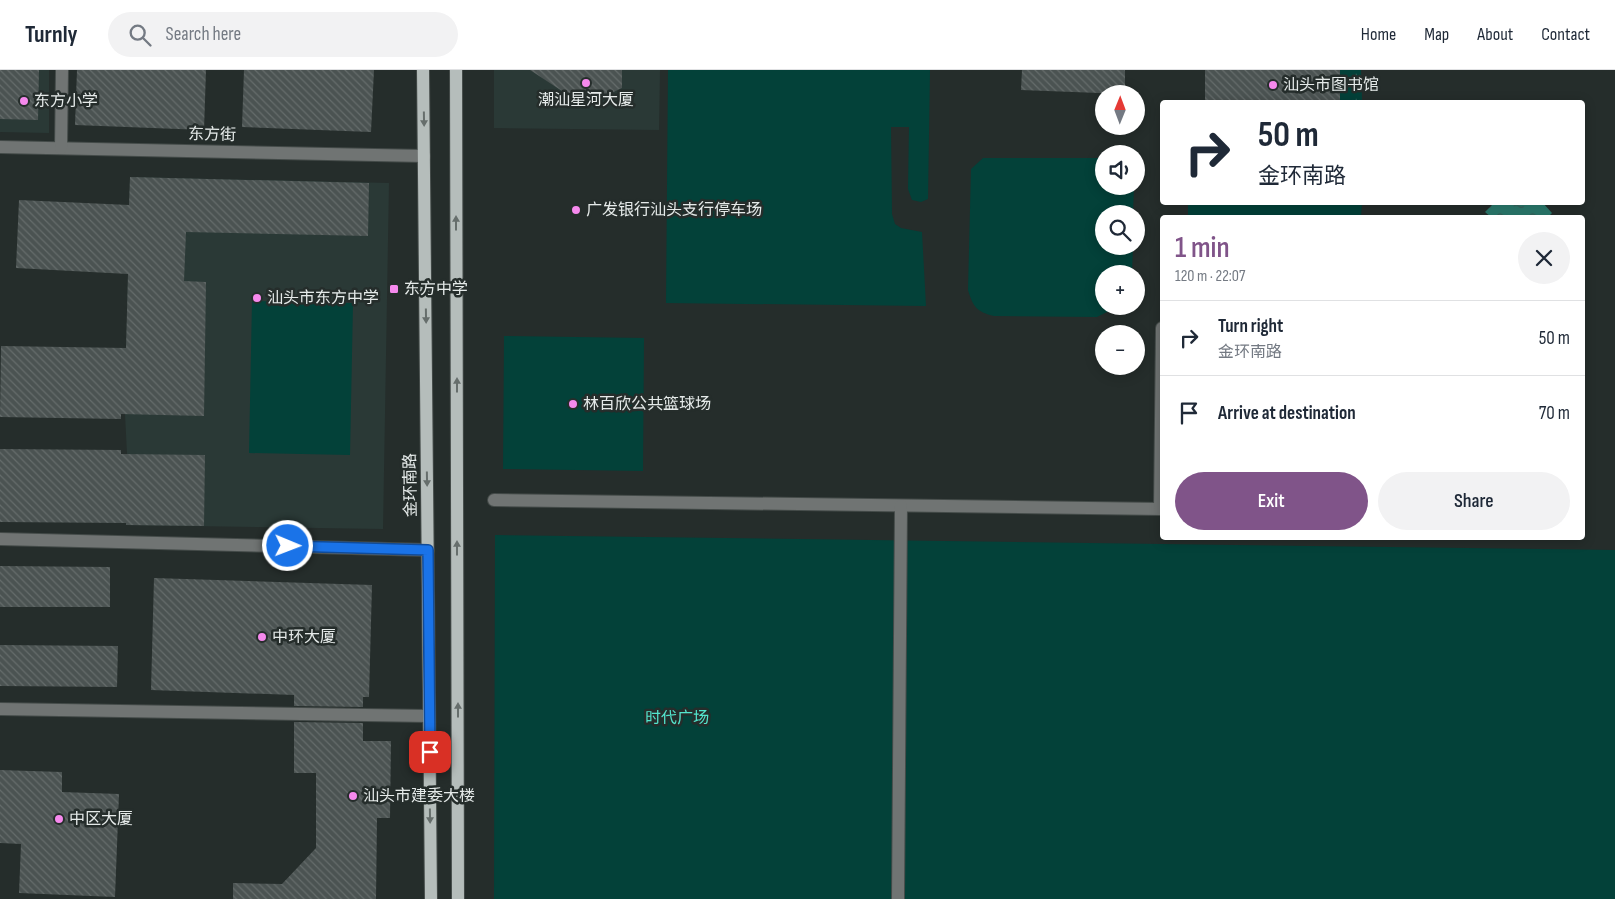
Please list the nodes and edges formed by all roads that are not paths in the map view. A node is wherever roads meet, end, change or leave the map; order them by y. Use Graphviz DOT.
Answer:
graph roads {
  1 [pos="62,70"];
  2 [pos="423,70"];
  3 [pos="456,70"];
  4 [pos="0,147"];
  5 [pos="61,148"];
  6 [pos="424,156"];
  7 [pos="494,500"];
  8 [pos="901,506"];
  9 [pos="1160,509"];
  10 [pos="0,539"];
  11 [pos="428,550"];
  12 [pos="0,710"];
  13 [pos="429,716"];
  14 [pos="459,898"];
  15 [pos="431,899"];
  16 [pos="898,899"];
  1 -- 5 [label="street"];
  2 -- 6 [label="main road, 金环南路, one-way"];
  14 -- 3 [label="main road, one-way"];
  4 -- 5 [label="street, 东方街"];
  5 -- 6 [label="street, 东方街"];
  6 -- 11 [label="main road, 金环南路, one-way"];
  7 -- 8 [label="street"];
  8 -- 9 [label="street"];
  8 -- 16 [label="street"];
  10 -- 11 [label="street"];
  11 -- 13 [label="main road, 金环南路"];
  12 -- 13 [label="street"];
  13 -- 15 [label="main road, 金环南路, one-way"];
}
